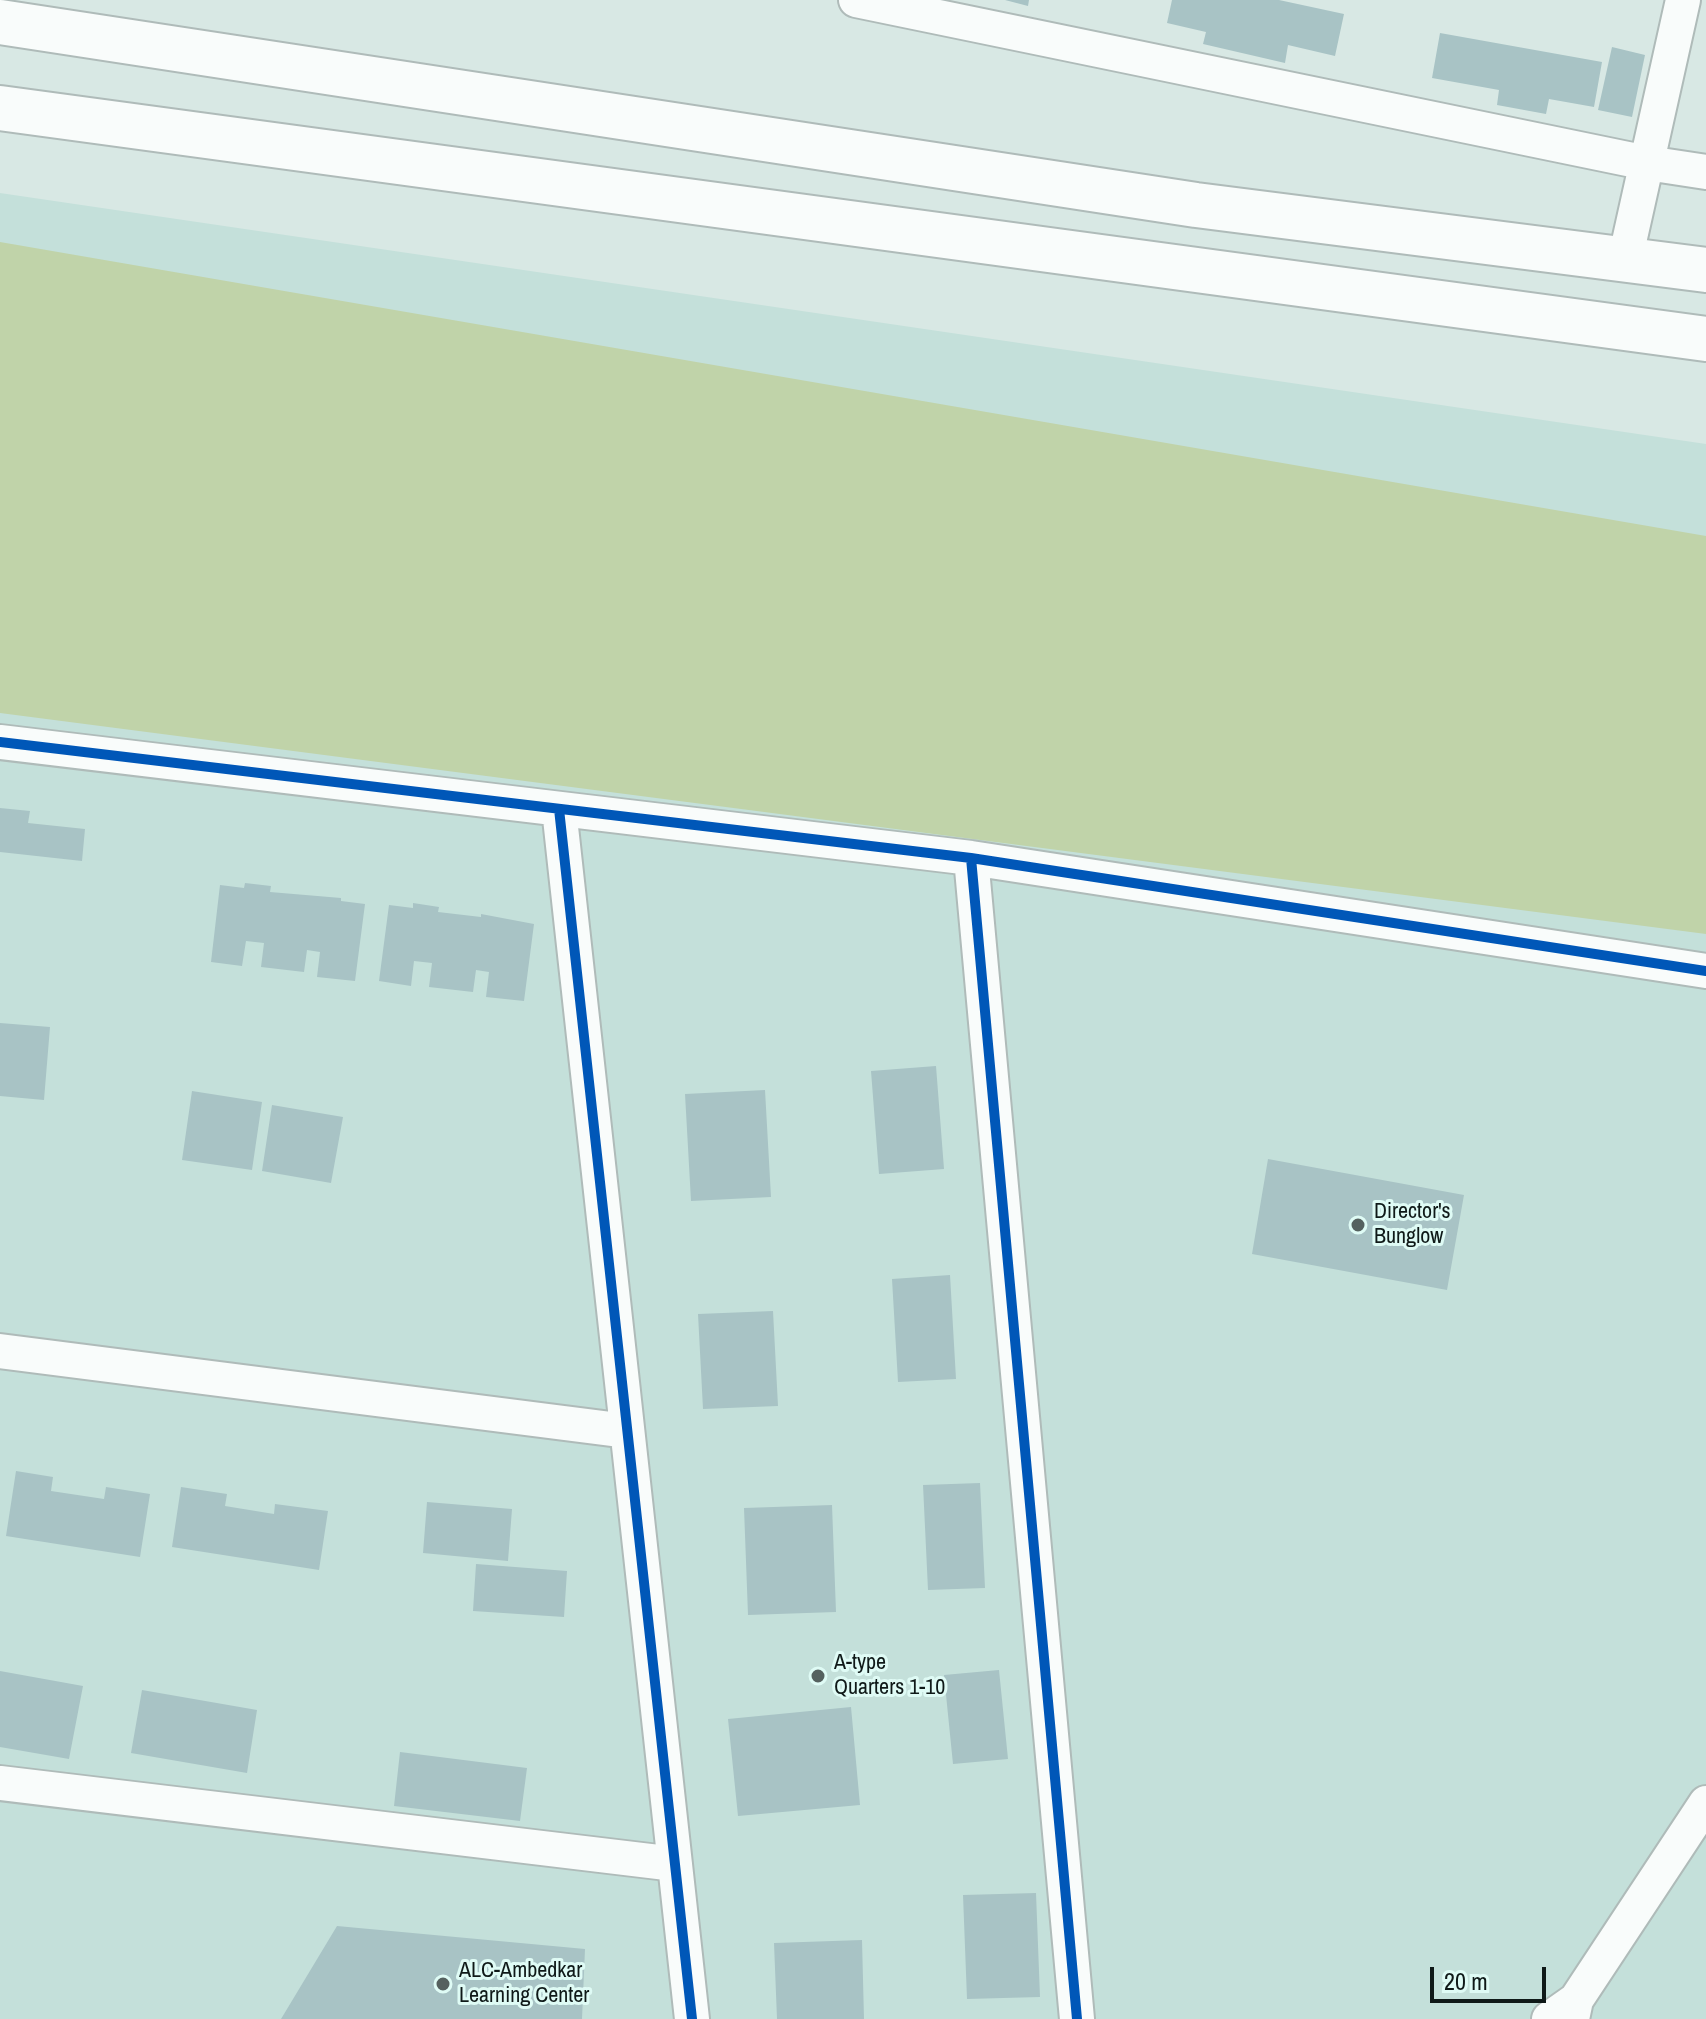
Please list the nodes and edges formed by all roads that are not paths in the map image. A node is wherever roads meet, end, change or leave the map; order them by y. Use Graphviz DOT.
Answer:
graph roads {
  1 [pos="856,0"];
  2 [pos="1683,0"];
  3 [pos="0,22"];
  4 [pos="0,108"];
  5 [pos="1647,163"];
  6 [pos="1706,172"];
  7 [pos="1625,260"];
  8 [pos="1706,270"];
  9 [pos="1706,339"];
  10 [pos="0,742"];
  11 [pos="559,809"];
  12 [pos="971,858"];
  13 [pos="1706,971"];
  14 [pos="0,1351"];
  15 [pos="627,1431"];
  16 [pos="0,1783"];
  17 [pos="1706,1803"];
  18 [pos="675,1864"];
  19 [pos="1566,2013"];
  20 [pos="692,2019"];
  21 [pos="1077,2019"];
  1 -- 5 [label="street"];
  2 -- 5 [label="street"];
  3 -- 7 [label="main road"];
  4 -- 9 [label="main road"];
  5 -- 6 [label="street"];
  5 -- 7 [label="street"];
  7 -- 8 [label="main road"];
  10 -- 11 [label="street"];
  11 -- 12 [label="street"];
  11 -- 15 [label="street"];
  12 -- 13 [label="street"];
  12 -- 21 [label="street"];
  14 -- 15 [label="street"];
  15 -- 18 [label="street"];
  16 -- 18 [label="street"];
  17 -- 19 [label="street"];
  18 -- 20 [label="street"];
}
